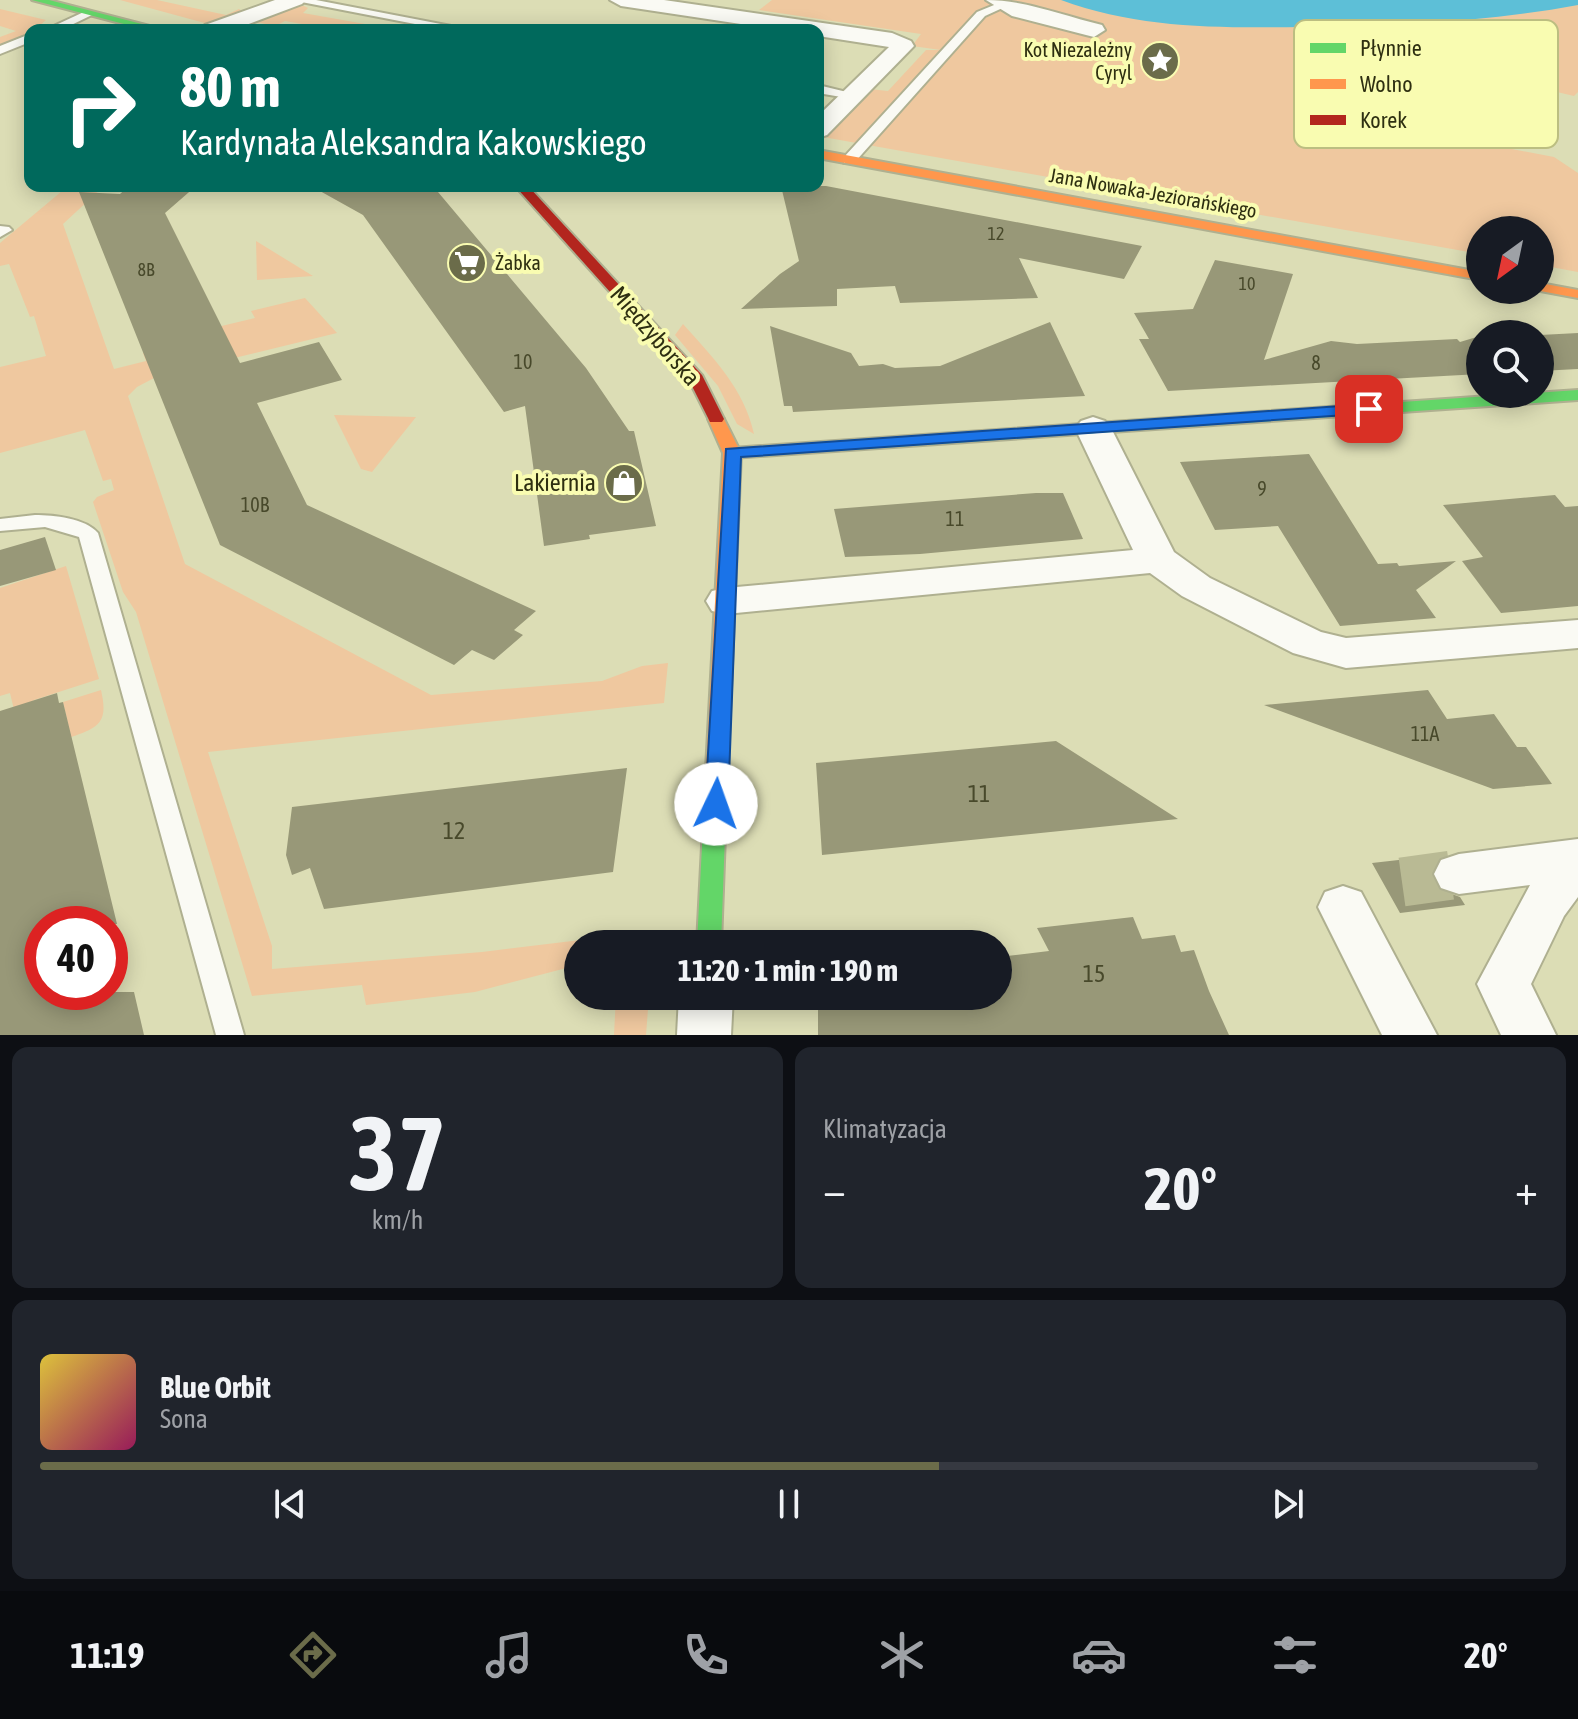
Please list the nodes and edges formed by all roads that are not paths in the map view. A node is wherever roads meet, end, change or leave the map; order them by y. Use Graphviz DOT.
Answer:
graph roads {
  1 [pos="37,0"];
  2 [pos="296,0"];
  3 [pos="621,0"];
  4 [pos="1000,2"];
  5 [pos="90,13"];
  6 [pos="65,24"];
  7 [pos="135,24"];
  8 [pos="230,24"];
  9 [pos="432,24"];
  10 [pos="784,24"];
  11 [pos="824,30"];
  12 [pos="1094,30"];
  13 [pos="24,40"];
  14 [pos="0,50"];
  15 [pos="824,90"];
  16 [pos="853,95"];
  17 [pos="824,124"];
  18 [pos="824,155"];
  19 [pos="849,160"];
  20 [pos="526,192"];
  21 [pos="1466,273"];
  22 [pos="1554,290"];
  23 [pos="1578,294"];
  24 [pos="1578,395"];
  25 [pos="1093,428"];
  26 [pos="732,453"];
  27 [pos="0,525"];
  28 [pos="1158,560"];
  29 [pos="726,601"];
  30 [pos="1578,634"];
  31 [pos="1578,860"];
  32 [pos="1459,874"];
  33 [pos="1343,907"];
  34 [pos="710,930"];
  35 [pos="705,1010"];
  36 [pos="230,1035"];
  37 [pos="704,1035"];
  38 [pos="1410,1035"];
  39 [pos="1529,1035"];
  1 -- 5 [label="street"];
  2 -- 8 [label="street"];
  2 -- 9 [label="lane"];
  3 -- 10 [label="street"];
  4 -- 12 [label="street"];
  4 -- 19 [label="lane"];
  5 -- 6 [label="lane"];
  5 -- 7 [label="street"];
  11 -- 16 [label="street"];
  13 -- 14 [label="lane"];
  15 -- 16 [label="lane"];
  16 -- 17 [label="street"];
  18 -- 19 [label="street, Jana Nowaka-Jeziorańskiego"];
  19 -- 21 [label="street, Jana Nowaka-Jeziorańskiego"];
  20 -- 26 [label="street, Międzyborska"];
  22 -- 23 [label="street"];
  24 -- 25 [label="street"];
  25 -- 26 [label="street"];
  25 -- 28 [label="street"];
  26 -- 29 [label="street, Międzyborska"];
  27 -- 36 [label="lane"];
  28 -- 29 [label="street"];
  28 -- 30 [label="street"];
  29 -- 34 [label="street, Międzyborska"];
  31 -- 32 [label="street"];
  31 -- 39 [label="street"];
  33 -- 38 [label="street"];
  35 -- 37 [label="street"];
}
